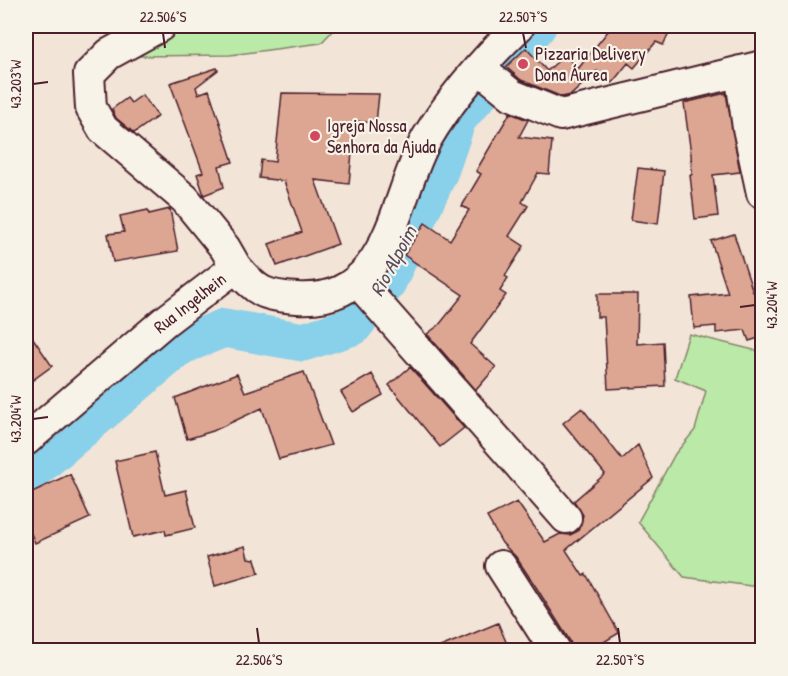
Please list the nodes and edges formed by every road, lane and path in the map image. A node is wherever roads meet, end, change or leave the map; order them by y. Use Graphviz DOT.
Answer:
graph roads {
  1 [pos="160,26"];
  2 [pos="519,26"];
  3 [pos="751,68"];
  4 [pos="481,69"];
  5 [pos="762,193"];
  6 [pos="236,267"];
  7 [pos="358,282"];
  8 [pos="26,440"];
  9 [pos="566,518"];
  10 [pos="501,566"];
  11 [pos="555,651"];
  1 -- 6 [label="street"];
  2 -- 4 [label="street"];
  3 -- 4 [label="street"];
  3 -- 5 [label="street"];
  4 -- 7 [label="street"];
  6 -- 7 [label="street, Rua Ingelhein"];
  6 -- 8 [label="street, Rua Ingelhein"];
  7 -- 9 [label="street"];
  10 -- 11 [label="street"];
}
